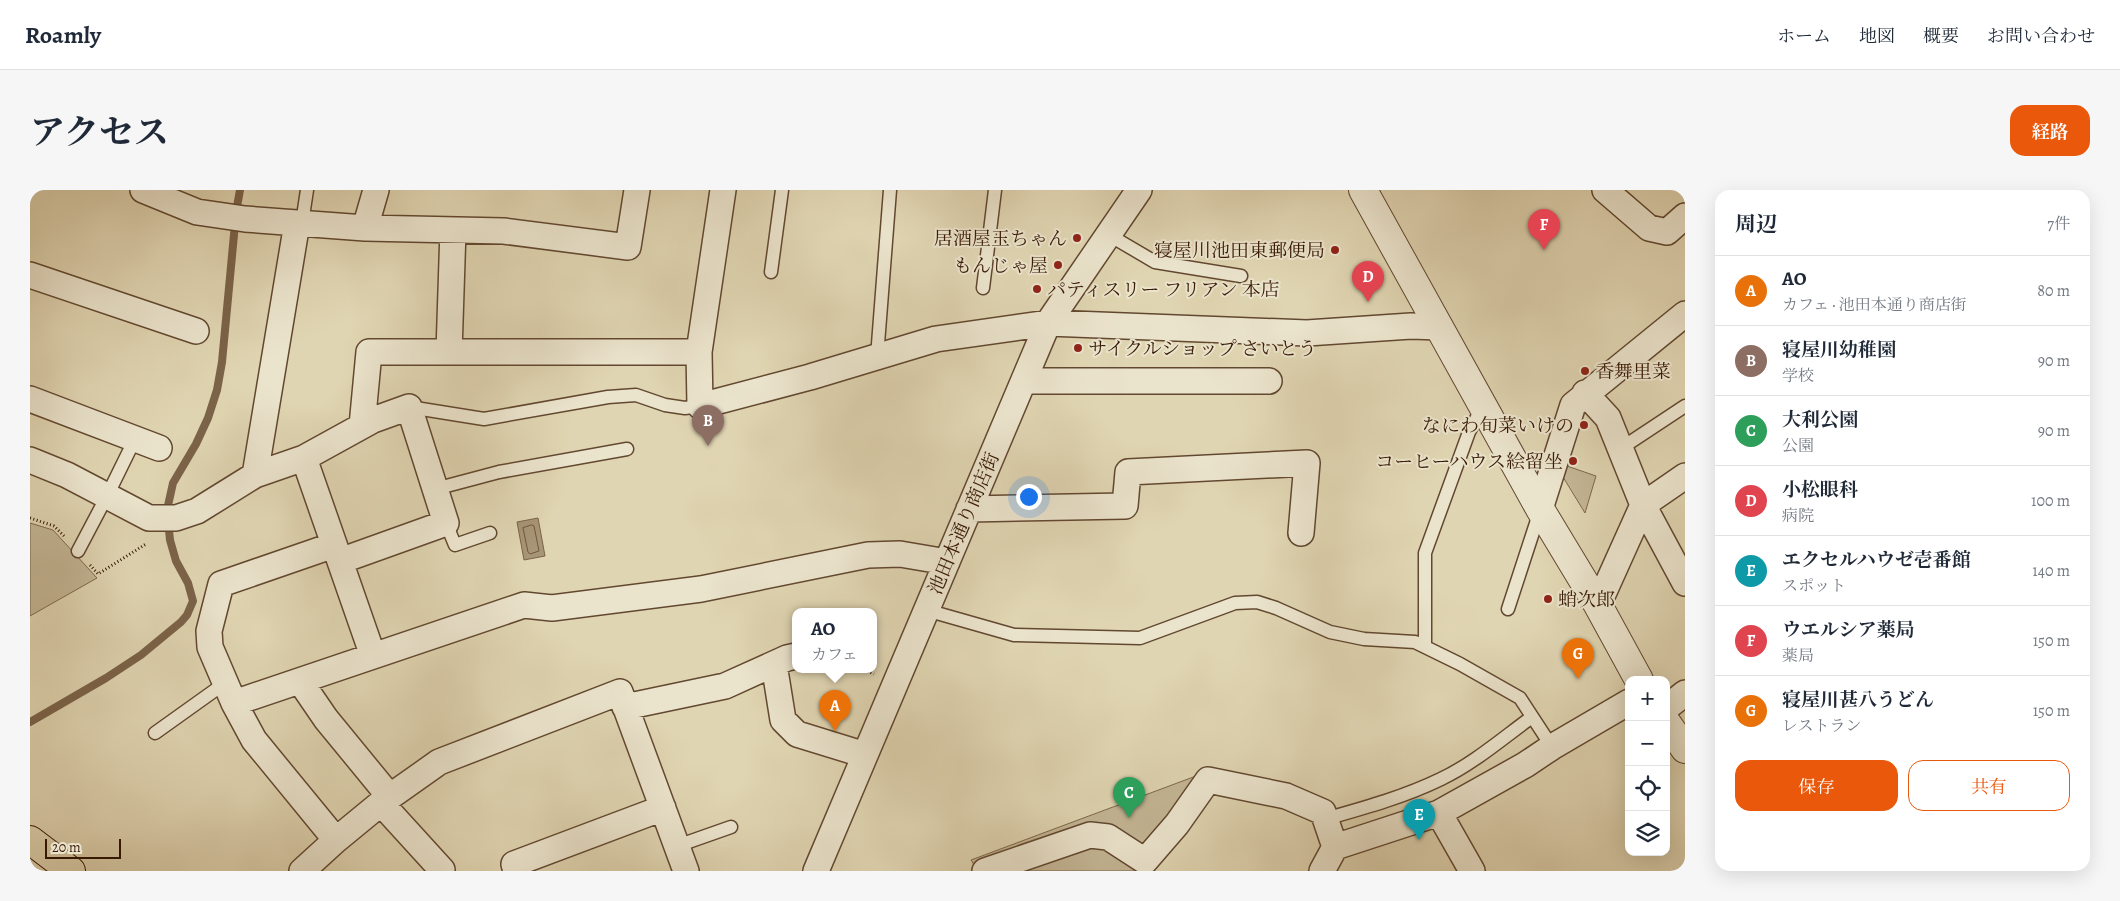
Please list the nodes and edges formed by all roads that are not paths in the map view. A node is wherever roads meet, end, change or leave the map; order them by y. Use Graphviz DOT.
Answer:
graph roads {
  1 [pos="143,190"];
  2 [pos="307,190"];
  3 [pos="376,190"];
  4 [pos="637,190"];
  5 [pos="723,190"];
  6 [pos="782,190"];
  7 [pos="890,190"];
  8 [pos="995,190"];
  9 [pos="1139,190"];
  10 [pos="1363,190"];
  11 [pos="1605,190"];
  12 [pos="1685,216"];
  13 [pos="300,223"];
  14 [pos="365,228"];
  15 [pos="453,230"];
  16 [pos="1109,235"];
  17 [pos="771,272"];
  18 [pos="30,275"];
  19 [pos="1241,276"];
  20 [pos="983,288"];
  21 [pos="1685,314"];
  22 [pos="1048,323"];
  23 [pos="1439,327"];
  24 [pos="196,331"];
  25 [pos="449,352"];
  26 [pos="699,352"];
  27 [pos="877,357"];
  28 [pos="1024,381"];
  29 [pos="1268,381"];
  30 [pos="1585,393"];
  31 [pos="30,399"];
  32 [pos="1483,405"];
  33 [pos="700,406"];
  34 [pos="1685,406"];
  35 [pos="409,407"];
  36 [pos="362,426"];
  37 [pos="135,439"];
  38 [pos="159,448"];
  39 [pos="628,449"];
  40 [pos="1620,449"];
  41 [pos="304,458"];
  42 [pos="30,460"];
  43 [pos="255,475"];
  44 [pos="1685,476"];
  45 [pos="435,489"];
  46 [pos="108,496"];
  47 [pos="1643,505"];
  48 [pos="969,509"];
  49 [pos="1540,509"];
  50 [pos="446,523"];
  51 [pos="490,533"];
  52 [pos="1300,533"];
  53 [pos="78,550"];
  54 [pos="337,553"];
  55 [pos="947,562"];
  56 [pos="1685,584"];
  57 [pos="1598,606"];
  58 [pos="1508,609"];
  59 [pos="926,610"];
  60 [pos="1425,647"];
  61 [pos="373,656"];
  62 [pos="785,660"];
  63 [pos="1636,676"];
  64 [pos="300,681"];
  65 [pos="229,693"];
  66 [pos="1685,693"];
  67 [pos="1625,704"];
  68 [pos="1670,705"];
  69 [pos="625,707"];
  70 [pos="1532,717"];
  71 [pos="1670,728"];
  72 [pos="155,733"];
  73 [pos="1552,747"];
  74 [pos="1685,749"];
  75 [pos="865,755"];
  76 [pos="386,800"];
  77 [pos="663,808"];
  78 [pos="1439,813"];
  79 [pos="1325,819"];
  80 [pos="731,827"];
  81 [pos="30,840"];
  82 [pos="336,840"];
  83 [pos="677,846"];
  84 [pos="1335,847"];
  85 [pos="1016,859"];
  86 [pos="30,863"];
  87 [pos="41,871"];
  88 [pos="71,871"];
  89 [pos="302,871"];
  90 [pos="441,871"];
  91 [pos="516,871"];
  92 [pos="686,871"];
  93 [pos="816,871"];
  94 [pos="984,871"];
  95 [pos="1038,871"];
  96 [pos="1322,871"];
  97 [pos="1472,871"];
  1 -- 13 [label="street"];
  2 -- 13 [label="lane"];
  3 -- 14 [label="street"];
  4 -- 15 [label="street"];
  5 -- 26 [label="street"];
  6 -- 17 [label="lane"];
  7 -- 27 [label="lane"];
  8 -- 20 [label="lane"];
  9 -- 16 [label="street, 池田本通り商店街"];
  10 -- 23 [label="street"];
  11 -- 12 [label="street"];
  13 -- 14 [label="street"];
  13 -- 43 [label="street"];
  14 -- 15 [label="street"];
  15 -- 25 [label="street"];
  16 -- 19 [label="lane"];
  16 -- 22 [label="street, 池田本通り商店街"];
  18 -- 24 [label="street"];
  21 -- 30 [label="street"];
  22 -- 23 [label="street"];
  22 -- 27 [label="street"];
  22 -- 28 [label="street, 池田本通り商店街"];
  23 -- 32 [label="street"];
  25 -- 26 [label="street"];
  25 -- 36 [label="street"];
  26 -- 33 [label="street"];
  27 -- 33 [label="street"];
  28 -- 29 [label="street"];
  28 -- 48 [label="street, 池田本通り商店街"];
  30 -- 40 [label="street"];
  30 -- 49 [label="street"];
  31 -- 37 [label="street"];
  32 -- 49 [label="street"];
  32 -- 60 [label="lane"];
  33 -- 35 [label="lane"];
  34 -- 40 [label="lane"];
  35 -- 36 [label="street"];
  35 -- 45 [label="street"];
  36 -- 41 [label="street"];
  37 -- 38 [label="street"];
  37 -- 46 [label="lane"];
  39 -- 45 [label="lane"];
  40 -- 47 [label="street"];
  41 -- 43 [label="street"];
  41 -- 54 [label="street"];
  42 -- 46 [label="street"];
  43 -- 46 [label="street"];
  44 -- 47 [label="street"];
  45 -- 50 [label="street"];
  46 -- 53 [label="lane"];
  47 -- 56 [label="street"];
  47 -- 57 [label="street"];
  48 -- 52 [label="street"];
  48 -- 55 [label="street, 池田本通り商店街"];
  49 -- 57 [label="street"];
  49 -- 58 [label="lane"];
  50 -- 51 [label="lane"];
  50 -- 54 [label="street"];
  54 -- 61 [label="street"];
  54 -- 65 [label="street"];
  55 -- 59 [label="street, 池田本通り商店街"];
  55 -- 61 [label="street"];
  57 -- 63 [label="street"];
  59 -- 60 [label="lane"];
  59 -- 75 [label="street, 池田本通り商店街"];
  60 -- 70 [label="lane"];
  61 -- 64 [label="street"];
  62 -- 69 [label="street"];
  62 -- 75 [label="street"];
  64 -- 65 [label="street"];
  64 -- 76 [label="street"];
  65 -- 72 [label="lane"];
  65 -- 82 [label="street"];
  66 -- 68 [label="street"];
  67 -- 73 [label="street"];
  69 -- 76 [label="street"];
  69 -- 77 [label="street"];
  70 -- 73 [label="lane"];
  70 -- 79 [label="lane"];
  71 -- 74 [label="street"];
  73 -- 78 [label="street"];
  75 -- 93 [label="street, 池田本通り商店街"];
  76 -- 82 [label="street"];
  76 -- 90 [label="street"];
  77 -- 83 [label="street"];
  77 -- 91 [label="street"];
  78 -- 84 [label="street"];
  78 -- 97 [label="street"];
  79 -- 84 [label="street"];
  79 -- 85 [label="street"];
  80 -- 83 [label="lane"];
  81 -- 88 [label="main road"];
  82 -- 89 [label="street"];
  83 -- 92 [label="street"];
  84 -- 96 [label="street"];
  85 -- 94 [label="street"];
  85 -- 95 [label="street"];
  86 -- 87 [label="main road"];
}
